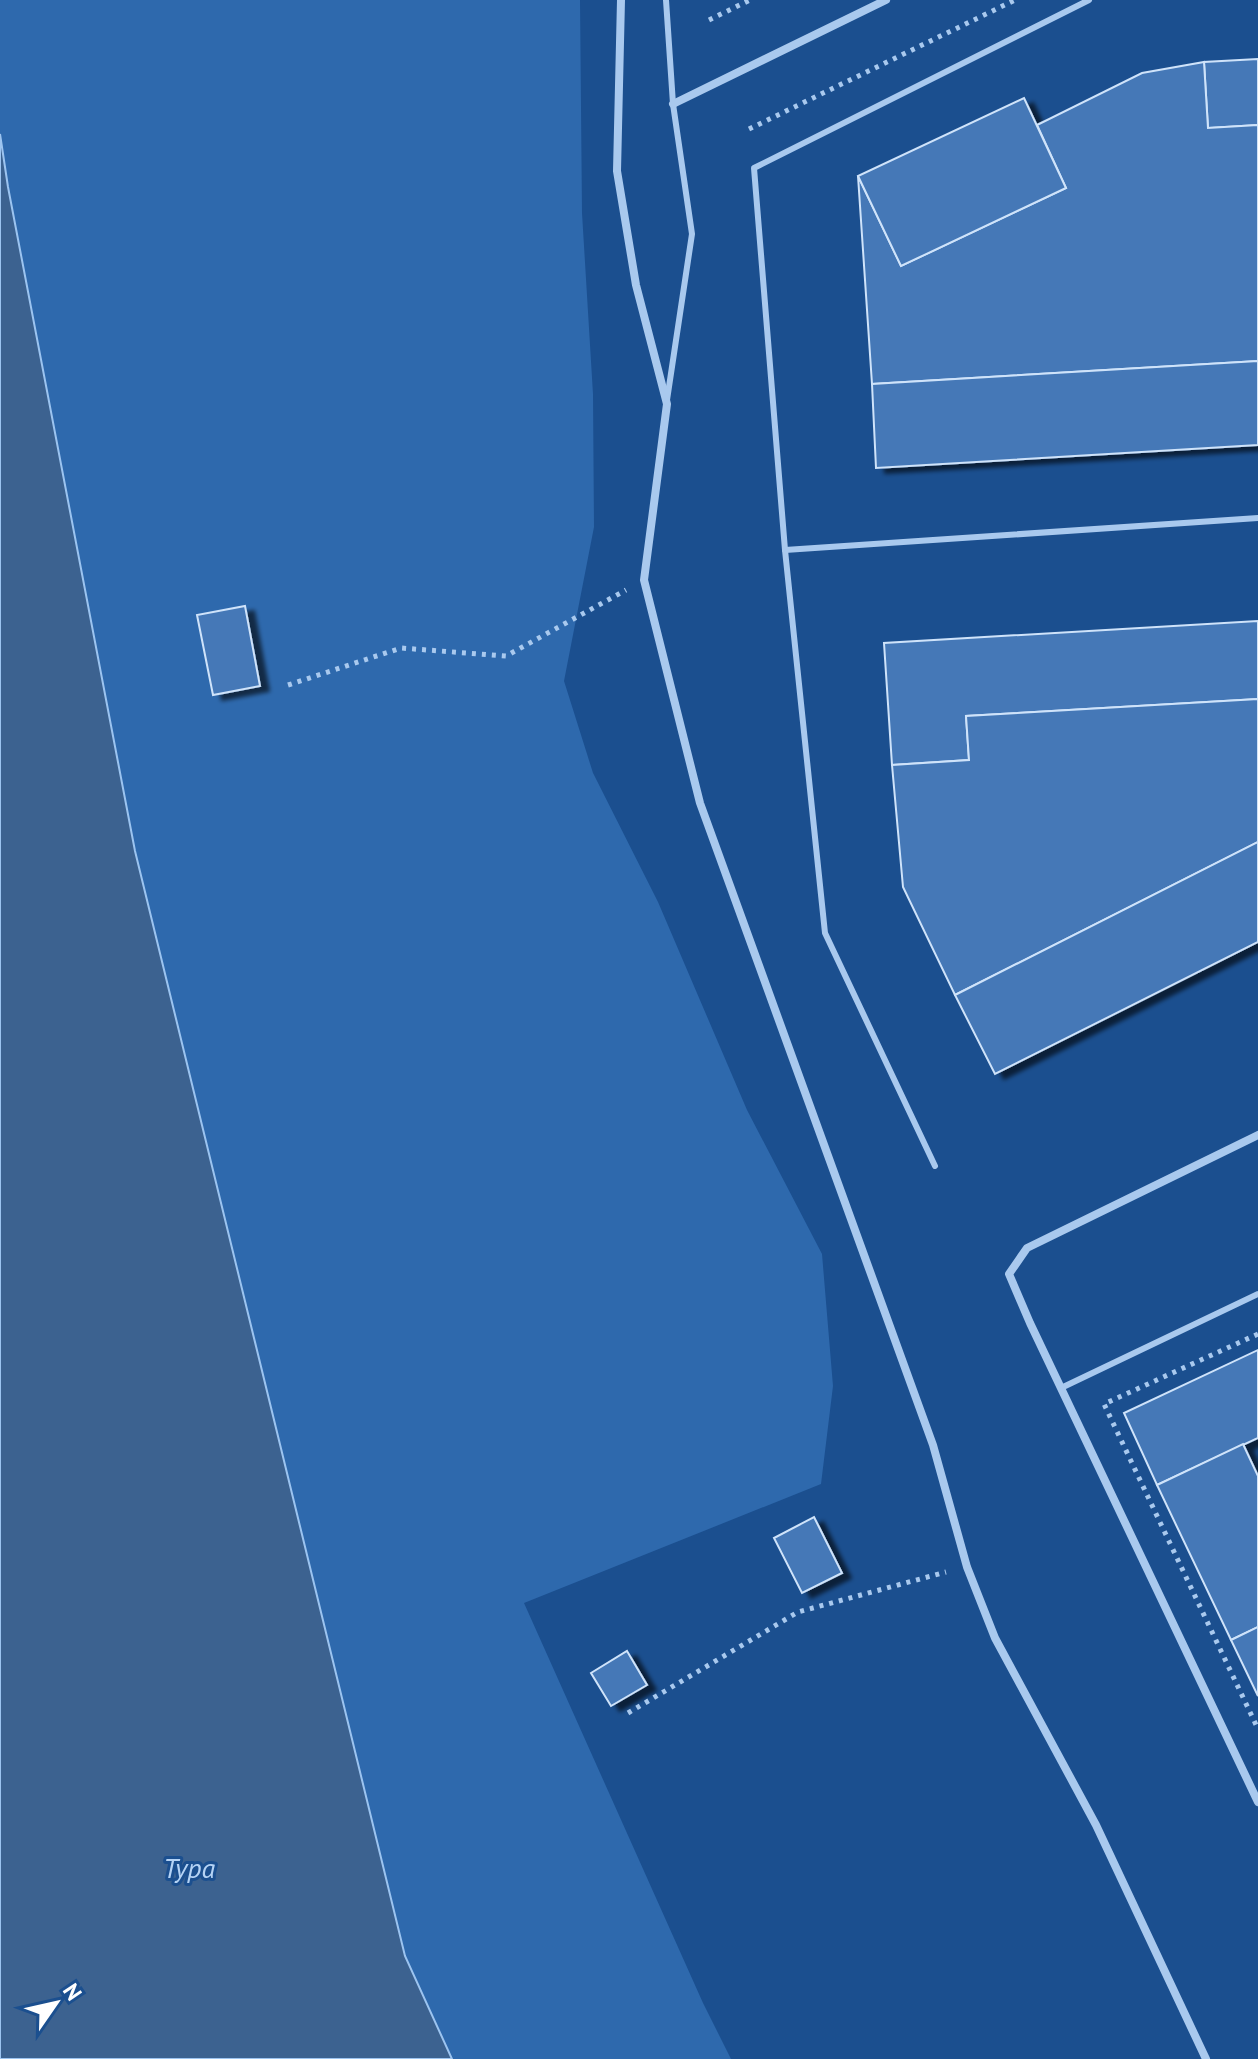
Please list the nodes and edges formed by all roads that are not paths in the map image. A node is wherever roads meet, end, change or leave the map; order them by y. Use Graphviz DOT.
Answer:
graph roads {
  1 [pos="621,0"];
  2 [pos="666,0"];
  3 [pos="886,0"];
  4 [pos="1089,0"];
  5 [pos="673,104"];
  6 [pos="667,404"];
  7 [pos="1258,518"];
  8 [pos="785,550"];
  9 [pos="1258,1135"];
  10 [pos="935,1166"];
  11 [pos="1258,1294"];
  12 [pos="1061,1388"];
  13 [pos="1258,1802"];
  14 [pos="1206,2059"];
  1 -- 6 [label="street"];
  2 -- 5 [label="lane"];
  3 -- 5 [label="street"];
  4 -- 8 [label="lane"];
  5 -- 6 [label="lane"];
  6 -- 14 [label="street"];
  7 -- 8 [label="lane"];
  8 -- 10 [label="lane"];
  9 -- 12 [label="street"];
  11 -- 12 [label="lane"];
  12 -- 13 [label="street"];
}
